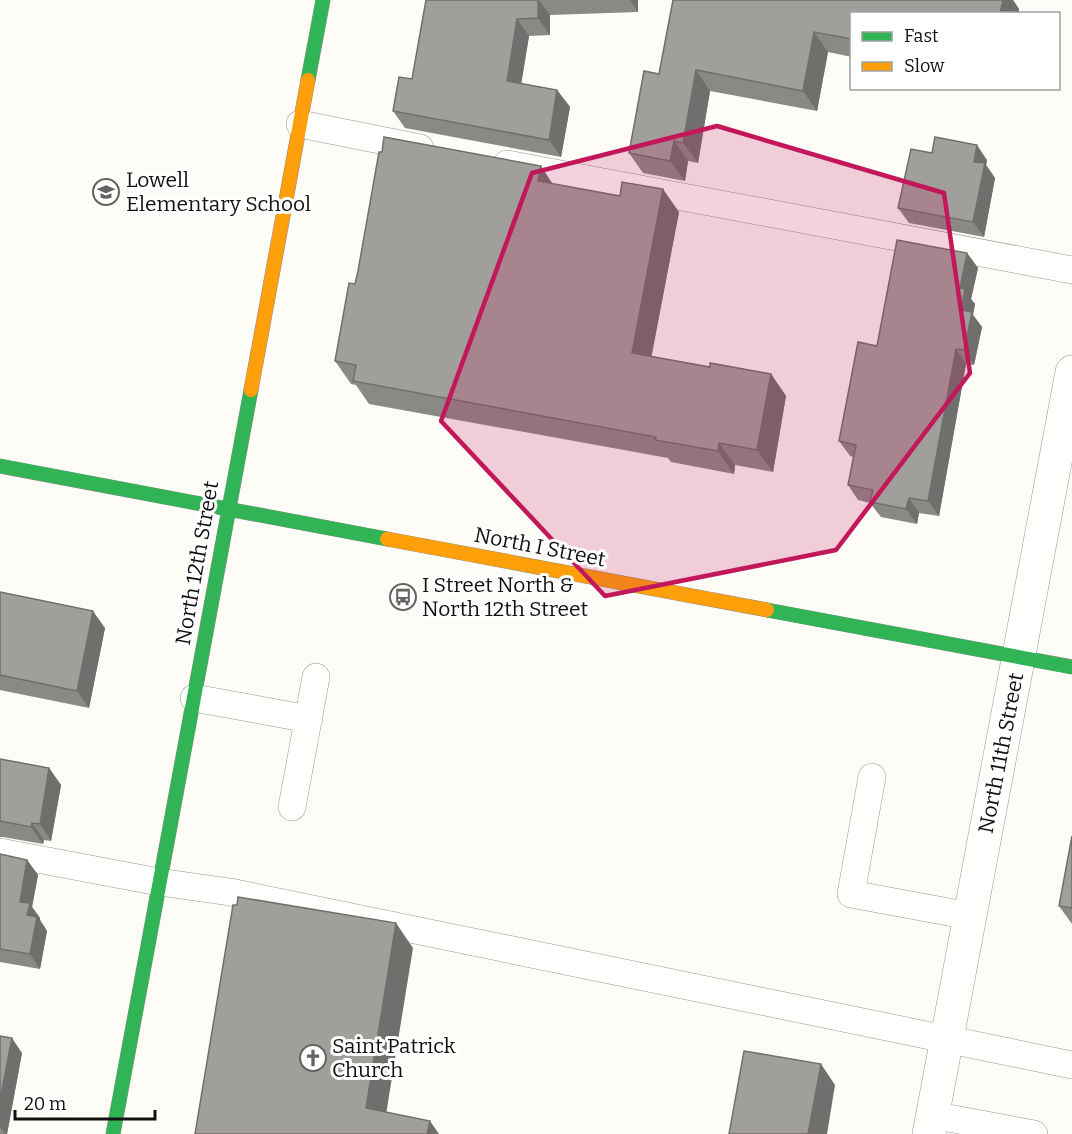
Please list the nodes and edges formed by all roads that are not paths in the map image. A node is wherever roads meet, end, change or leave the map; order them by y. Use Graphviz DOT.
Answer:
graph roads {
  1 [pos="323,0"];
  2 [pos="300,124"];
  3 [pos="446,153"];
  4 [pos="481,159"];
  5 [pos="1072,270"];
  6 [pos="1072,372"];
  7 [pos="0,466"];
  8 [pos="228,510"];
  9 [pos="1019,657"];
  10 [pos="1072,667"];
  11 [pos="316,677"];
  12 [pos="194,698"];
  13 [pos="309,719"];
  14 [pos="872,777"];
  15 [pos="292,807"];
  16 [pos="0,852"];
  17 [pos="159,882"];
  18 [pos="970,916"];
  19 [pos="946,1041"];
  20 [pos="1072,1065"];
  21 [pos="930,1125"];
  22 [pos="112,1134"];
  23 [pos="1034,1134"];
  1 -- 2 [label="street, North 12th Street"];
  2 -- 3 [label="lane"];
  2 -- 8 [label="street, North 12th Street"];
  4 -- 5 [label="lane"];
  6 -- 9 [label="street, North 11th Street"];
  7 -- 8 [label="street, North I Street"];
  8 -- 9 [label="street, North I Street"];
  8 -- 12 [label="street, North 12th Street"];
  9 -- 10 [label="street, North I Street"];
  9 -- 18 [label="street, North 11th Street"];
  11 -- 13 [label="lane"];
  12 -- 13 [label="lane"];
  12 -- 17 [label="street, North 12th Street"];
  13 -- 15 [label="lane"];
  14 -- 18 [label="lane"];
  16 -- 17 [label="lane"];
  17 -- 19 [label="lane"];
  17 -- 22 [label="street, North 12th Street"];
  18 -- 19 [label="street, North 11th Street"];
  19 -- 20 [label="lane"];
  19 -- 21 [label="street, North 11th Street"];
  21 -- 23 [label="lane"];
}
